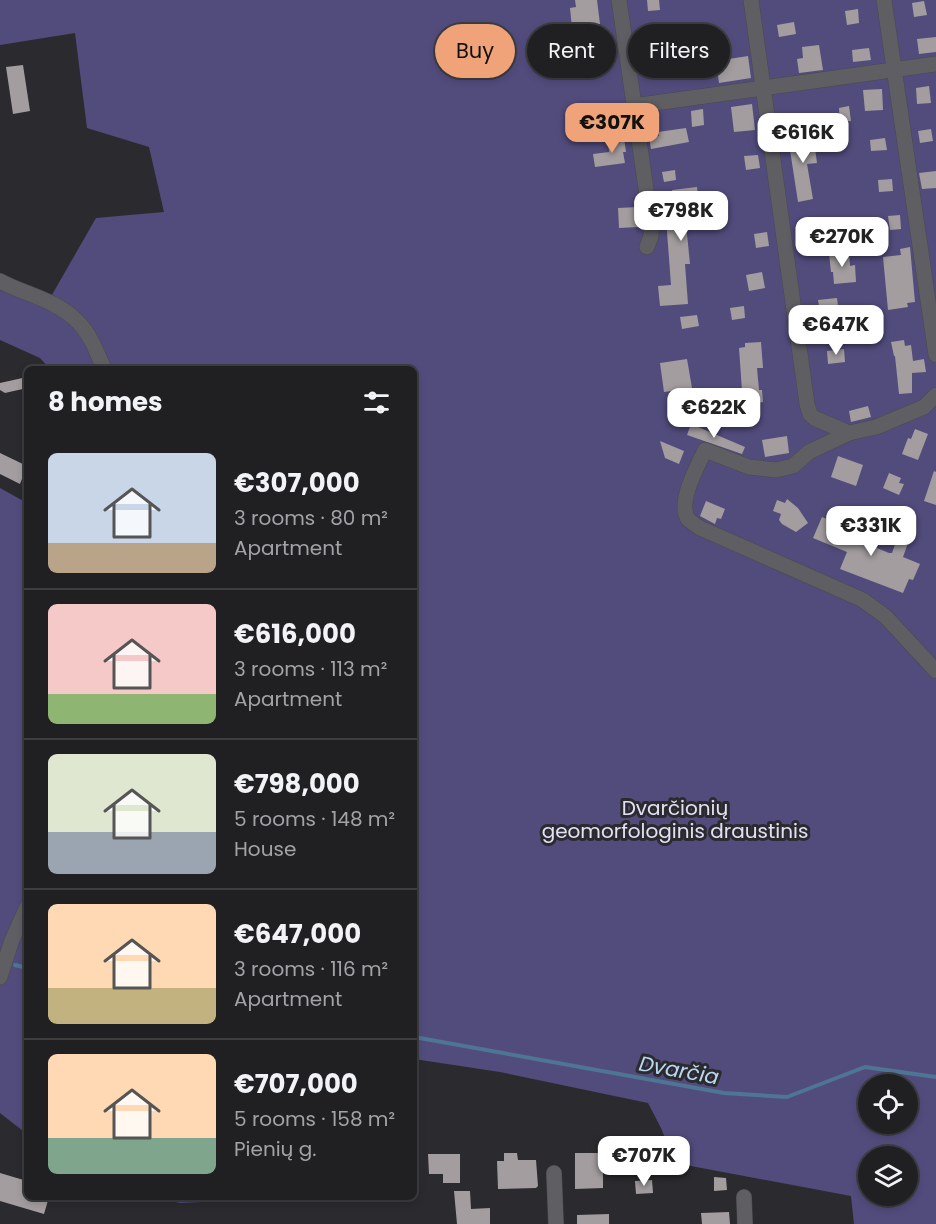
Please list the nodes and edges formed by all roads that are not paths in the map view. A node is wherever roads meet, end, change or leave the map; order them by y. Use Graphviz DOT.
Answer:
graph roads {
  1 [pos="619,0"];
  2 [pos="751,0"];
  3 [pos="884,0"];
  4 [pos="936,64"];
  5 [pos="894,70"];
  6 [pos="763,88"];
  7 [pos="633,105"];
  8 [pos="647,247"];
  9 [pos="0,281"];
  10 [pos="936,355"];
  11 [pos="103,366"];
  12 [pos="936,395"];
  13 [pos="849,433"];
  14 [pos="936,671"];
  15 [pos="24,914"];
  16 [pos="0,977"];
  17 [pos="554,1173"];
  18 [pos="744,1197"];
  19 [pos="556,1224"];
  20 [pos="745,1224"];
  1 -- 7 [label="street"];
  2 -- 6 [label="street"];
  3 -- 5 [label="street"];
  4 -- 5 [label="street"];
  5 -- 6 [label="street"];
  5 -- 10 [label="street"];
  6 -- 7 [label="street"];
  6 -- 13 [label="street"];
  7 -- 8 [label="street"];
  9 -- 11 [label="street"];
  12 -- 13 [label="street"];
  13 -- 14 [label="street"];
  15 -- 16 [label="street"];
  17 -- 19 [label="street"];
  18 -- 20 [label="street"];
}
